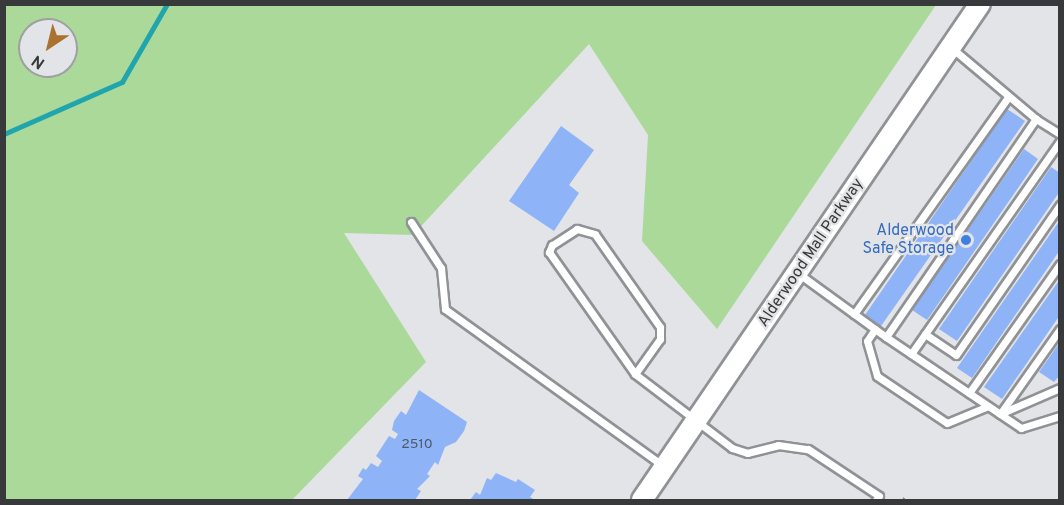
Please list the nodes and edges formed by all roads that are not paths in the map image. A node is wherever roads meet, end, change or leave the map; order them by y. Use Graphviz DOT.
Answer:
graph roads {
  1 [pos="980,4"];
  2 [pos="951,47"];
  3 [pos="1009,96"];
  4 [pos="1036,119"];
  5 [pos="1059,134"];
  6 [pos="1059,141"];
  7 [pos="1053,151"];
  8 [pos="1059,156"];
  9 [pos="1059,205"];
  10 [pos="411,222"];
  11 [pos="1059,264"];
  12 [pos="797,273"];
  13 [pos="854,315"];
  14 [pos="1059,328"];
  15 [pos="875,329"];
  16 [pos="925,334"];
  17 [pos="886,337"];
  18 [pos="911,354"];
  19 [pos="635,374"];
  20 [pos="1059,388"];
  21 [pos="969,393"];
  22 [pos="988,406"];
  23 [pos="1000,414"];
  24 [pos="1059,416"];
  25 [pos="695,423"];
  26 [pos="664,467"];
  27 [pos="642,501"];
  28 [pos="876,501"];
  1 -- 2 [label="main road, Alderwood Mall Parkway"];
  2 -- 3 [label="lane"];
  2 -- 12 [label="main road, Alderwood Mall Parkway"];
  3 -- 4 [label="lane"];
  3 -- 13 [label="lane"];
  4 -- 5 [label="lane"];
  4 -- 17 [label="lane"];
  6 -- 7 [label="lane"];
  7 -- 8 [label="lane"];
  7 -- 16 [label="lane"];
  9 -- 16 [label="lane"];
  10 -- 26 [label="lane"];
  11 -- 21 [label="lane"];
  12 -- 13 [label="lane"];
  12 -- 25 [label="main road, Alderwood Mall Parkway"];
  13 -- 15 [label="lane"];
  14 -- 23 [label="lane"];
  15 -- 17 [label="lane"];
  15 -- 22 [label="lane"];
  16 -- 18 [label="lane"];
  17 -- 18 [label="lane"];
  18 -- 21 [label="lane"];
  19 -- 19 [label="lane"];
  19 -- 25 [label="lane"];
  20 -- 23 [label="lane"];
  21 -- 22 [label="lane"];
  22 -- 23 [label="lane"];
  23 -- 24 [label="lane"];
  25 -- 26 [label="main road, Alderwood Mall Parkway"];
  25 -- 28 [label="lane"];
  26 -- 27 [label="main road, Alderwood Mall Parkway"];
}
